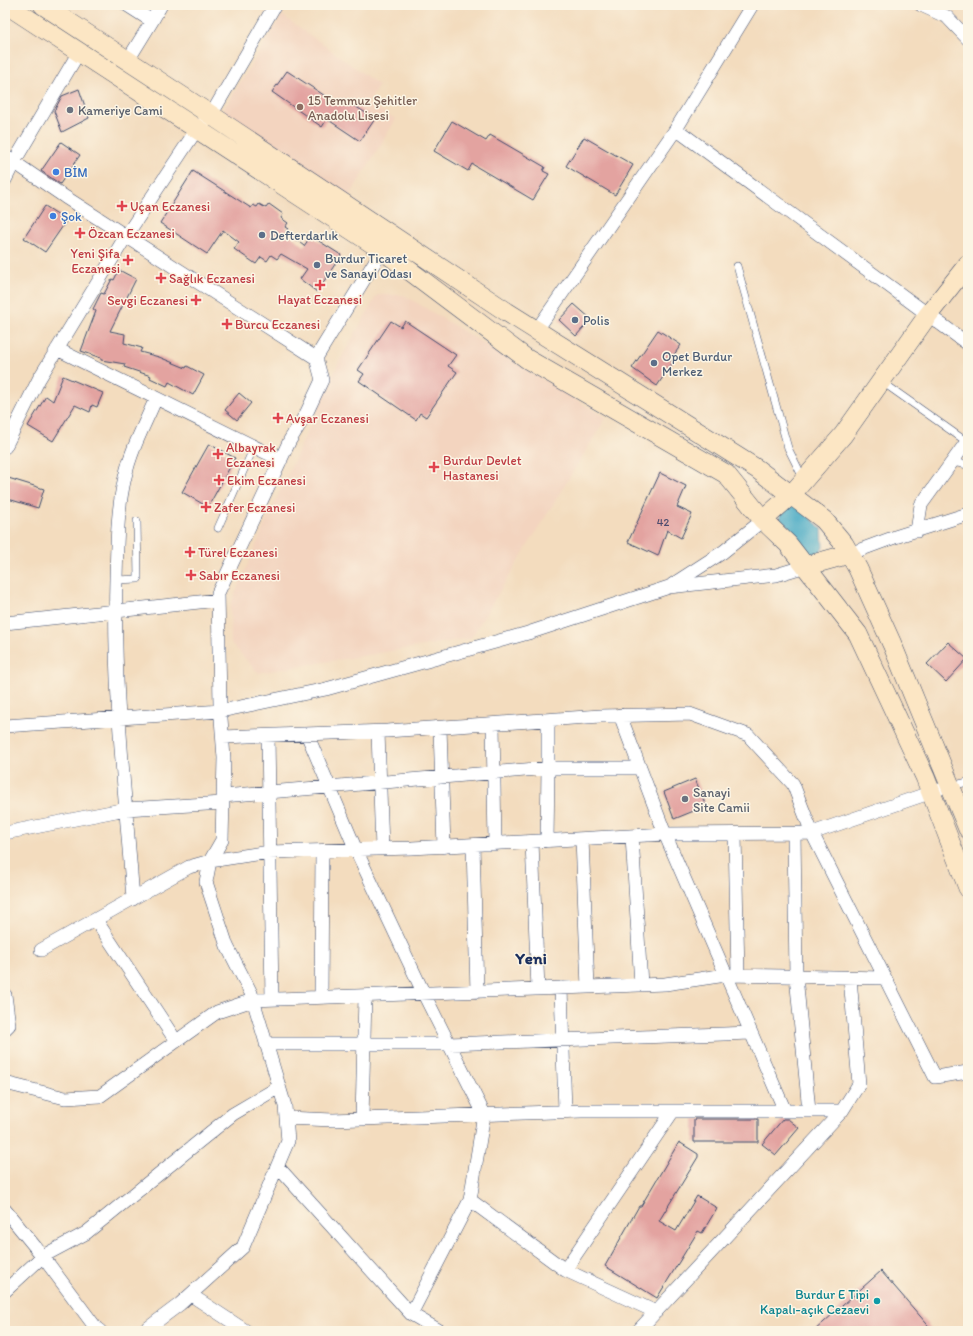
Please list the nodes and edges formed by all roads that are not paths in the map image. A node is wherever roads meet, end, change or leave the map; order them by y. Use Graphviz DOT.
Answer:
graph roads {
  1 [pos="7,5"];
  2 [pos="43,5"];
  3 [pos="127,5"];
  4 [pos="161,5"];
  5 [pos="752,5"];
  6 [pos="920,5"];
  7 [pos="270,7"];
  8 [pos="152,21"];
  9 [pos="968,39"];
  10 [pos="79,52"];
  11 [pos="128,60"];
  12 [pos="211,114"];
  13 [pos="198,129"];
  14 [pos="676,129"];
  15 [pos="9,159"];
  16 [pos="5,180"];
  17 [pos="126,236"];
  18 [pos="382,250"];
  19 [pos="968,264"];
  20 [pos="737,266"];
  21 [pos="928,314"];
  22 [pos="536,330"];
  23 [pos="968,344"];
  24 [pos="57,350"];
  25 [pos="316,358"];
  26 [pos="881,381"];
  27 [pos="156,398"];
  28 [pos="967,441"];
  29 [pos="254,446"];
  30 [pos="5,447"];
  31 [pos="281,460"];
  32 [pos="952,462"];
  33 [pos="968,465"];
  34 [pos="804,480"];
  35 [pos="791,495"];
  36 [pos="968,514"];
  37 [pos="763,520"];
  38 [pos="137,521"];
  39 [pos="218,528"];
  40 [pos="917,531"];
  41 [pos="849,554"];
  42 [pos="806,566"];
  43 [pos="116,580"];
  44 [pos="669,587"];
  45 [pos="218,600"];
  46 [pos="115,611"];
  47 [pos="5,623"];
  48 [pos="220,711"];
  49 [pos="620,715"];
  50 [pos="118,718"];
  51 [pos="548,720"];
  52 [pos="493,724"];
  53 [pos="5,726"];
  54 [pos="440,728"];
  55 [pos="378,732"];
  56 [pos="307,734"];
  57 [pos="268,736"];
  58 [pos="223,737"];
  59 [pos="548,768"];
  60 [pos="640,768"];
  61 [pos="494,773"];
  62 [pos="441,778"];
  63 [pos="380,783"];
  64 [pos="959,784"];
  65 [pos="329,788"];
  66 [pos="268,792"];
  67 [pos="931,793"];
  68 [pos="223,800"];
  69 [pos="126,809"];
  70 [pos="968,830"];
  71 [pos="5,833"];
  72 [pos="665,834"];
  73 [pos="794,834"];
  74 [pos="812,834"];
  75 [pos="735,835"];
  76 [pos="632,836"];
  77 [pos="582,839"];
  78 [pos="547,841"];
  79 [pos="532,842"];
  80 [pos="495,844"];
  81 [pos="473,845"];
  82 [pos="444,847"];
  83 [pos="382,849"];
  84 [pos="356,850"];
  85 [pos="322,851"];
  86 [pos="269,852"];
  87 [pos="210,861"];
  88 [pos="968,888"];
  89 [pos="133,899"];
  90 [pos="96,920"];
  91 [pos="41,950"];
  92 [pos="732,975"];
  93 [pos="796,976"];
  94 [pos="850,978"];
  95 [pos="886,978"];
  96 [pos="641,985"];
  97 [pos="588,987"];
  98 [pos="561,988"];
  99 [pos="538,989"];
  100 [pos="477,992"];
  101 [pos="424,994"];
  102 [pos="5,995"];
  103 [pos="365,996"];
  104 [pos="321,998"];
  105 [pos="272,999"];
  106 [pos="253,1000"];
  107 [pos="5,1029"];
  108 [pos="751,1033"];
  109 [pos="562,1040"];
  110 [pos="176,1041"];
  111 [pos="266,1044"];
  112 [pos="365,1044"];
  113 [pos="449,1044"];
  114 [pos="968,1072"];
  115 [pos="5,1082"];
  116 [pos="280,1087"];
  117 [pos="565,1111"];
  118 [pos="673,1111"];
  119 [pos="785,1111"];
  120 [pos="809,1111"];
  121 [pos="842,1111"];
  122 [pos="484,1114"];
  123 [pos="286,1118"];
  124 [pos="362,1119"];
  125 [pos="278,1167"];
  126 [pos="470,1200"];
  127 [pos="5,1210"];
  128 [pos="43,1256"];
  129 [pos="565,1270"];
  130 [pos="5,1291"];
  131 [pos="191,1295"];
  132 [pos="656,1312"];
  133 [pos="411,1314"];
  134 [pos="100,1331"];
  135 [pos="144,1331"];
  136 [pos="246,1331"];
  137 [pos="440,1331"];
  138 [pos="638,1331"];
  1 -- 10 [label="main road"];
  2 -- 11 [label="main road"];
  3 -- 8 [label="street"];
  4 -- 8 [label="street"];
  5 -- 14 [label="street"];
  6 -- 9 [label="street"];
  7 -- 12 [label="street"];
  8 -- 11 [label="street"];
  10 -- 13 [label="main road"];
  10 -- 15 [label="street"];
  11 -- 12 [label="main road"];
  12 -- 13 [label="street"];
  12 -- 22 [label="main road"];
  13 -- 17 [label="street"];
  13 -- 18 [label="main road"];
  14 -- 21 [label="street"];
  14 -- 22 [label="street"];
  15 -- 16 [label="street"];
  15 -- 17 [label="street"];
  17 -- 24 [label="street"];
  17 -- 25 [label="street"];
  18 -- 25 [label="street"];
  18 -- 37 [label="main road"];
  19 -- 21 [label="main road"];
  20 -- 34 [label="lane"];
  21 -- 23 [label="street"];
  21 -- 26 [label="main road"];
  22 -- 35 [label="main road"];
  24 -- 27 [label="street"];
  24 -- 30 [label="street"];
  25 -- 31 [label="street"];
  26 -- 28 [label="lane"];
  26 -- 34 [label="main road"];
  27 -- 29 [label="street"];
  27 -- 43 [label="street"];
  28 -- 32 [label="street"];
  29 -- 31 [label="street"];
  29 -- 39 [label="lane"];
  31 -- 45 [label="street"];
  32 -- 33 [label="lane"];
  32 -- 40 [label="street"];
  34 -- 35 [label="main road"];
  35 -- 37 [label="main road"];
  35 -- 41 [label="main road"];
  36 -- 40 [label="street"];
  37 -- 42 [label="main road"];
  37 -- 44 [label="street"];
  38 -- 43 [label="lane"];
  40 -- 41 [label="street"];
  41 -- 42 [label="main road"];
  41 -- 64 [label="main road"];
  42 -- 44 [label="street"];
  42 -- 67 [label="main road"];
  43 -- 46 [label="street"];
  44 -- 48 [label="street"];
  45 -- 46 [label="street"];
  45 -- 48 [label="street"];
  46 -- 47 [label="street"];
  46 -- 50 [label="street"];
  48 -- 50 [label="street"];
  48 -- 58 [label="street"];
  49 -- 51 [label="street"];
  49 -- 60 [label="street"];
  49 -- 74 [label="street"];
  50 -- 53 [label="street"];
  50 -- 69 [label="street"];
  51 -- 52 [label="street"];
  51 -- 59 [label="street"];
  52 -- 54 [label="street"];
  52 -- 61 [label="street"];
  54 -- 55 [label="street"];
  54 -- 62 [label="street"];
  55 -- 56 [label="street"];
  55 -- 63 [label="street"];
  56 -- 57 [label="street"];
  56 -- 65 [label="street"];
  57 -- 58 [label="street"];
  57 -- 66 [label="street"];
  58 -- 68 [label="street"];
  59 -- 60 [label="street"];
  59 -- 61 [label="street"];
  59 -- 78 [label="street"];
  60 -- 72 [label="street"];
  61 -- 62 [label="street"];
  61 -- 80 [label="street"];
  62 -- 63 [label="street"];
  62 -- 82 [label="street"];
  63 -- 65 [label="street"];
  63 -- 83 [label="street"];
  64 -- 67 [label="street"];
  64 -- 70 [label="main road"];
  65 -- 66 [label="street"];
  65 -- 84 [label="street"];
  66 -- 68 [label="street"];
  66 -- 86 [label="street"];
  67 -- 74 [label="street"];
  67 -- 88 [label="main road"];
  68 -- 69 [label="street"];
  68 -- 87 [label="street"];
  69 -- 71 [label="street"];
  69 -- 89 [label="street"];
  72 -- 75 [label="street"];
  72 -- 76 [label="street"];
  72 -- 92 [label="street"];
  73 -- 74 [label="street"];
  73 -- 75 [label="street"];
  73 -- 93 [label="street"];
  74 -- 95 [label="street"];
  75 -- 92 [label="street"];
  76 -- 77 [label="street"];
  76 -- 96 [label="street"];
  77 -- 78 [label="street"];
  77 -- 97 [label="street"];
  78 -- 79 [label="street"];
  79 -- 80 [label="street"];
  79 -- 99 [label="street"];
  80 -- 81 [label="street"];
  81 -- 82 [label="street"];
  81 -- 100 [label="street"];
  82 -- 83 [label="street"];
  83 -- 84 [label="street"];
  84 -- 85 [label="street"];
  84 -- 101 [label="street"];
  85 -- 86 [label="street"];
  85 -- 104 [label="street"];
  86 -- 87 [label="street"];
  86 -- 105 [label="street"];
  87 -- 89 [label="street"];
  87 -- 106 [label="street"];
  89 -- 90 [label="street"];
  90 -- 91 [label="street"];
  90 -- 110 [label="street"];
  92 -- 93 [label="street"];
  92 -- 96 [label="street"];
  92 -- 108 [label="street"];
  93 -- 94 [label="street"];
  93 -- 120 [label="street"];
  94 -- 95 [label="street"];
  94 -- 121 [label="street"];
  95 -- 114 [label="street"];
  96 -- 97 [label="street"];
  97 -- 98 [label="street"];
  98 -- 99 [label="street"];
  98 -- 109 [label="street"];
  99 -- 100 [label="street"];
  100 -- 101 [label="street"];
  101 -- 103 [label="street"];
  101 -- 113 [label="street"];
  102 -- 107 [label="street"];
  103 -- 104 [label="street"];
  103 -- 112 [label="street"];
  104 -- 105 [label="street"];
  105 -- 106 [label="street"];
  106 -- 110 [label="street"];
  106 -- 111 [label="street"];
  108 -- 109 [label="street"];
  108 -- 119 [label="street"];
  109 -- 113 [label="street"];
  109 -- 117 [label="street"];
  110 -- 115 [label="street"];
  111 -- 112 [label="street"];
  111 -- 116 [label="street"];
  112 -- 113 [label="street"];
  112 -- 124 [label="street"];
  113 -- 122 [label="street"];
  116 -- 123 [label="street"];
  116 -- 128 [label="street"];
  117 -- 118 [label="street"];
  117 -- 122 [label="street"];
  118 -- 119 [label="street"];
  118 -- 129 [label="street"];
  119 -- 120 [label="street"];
  120 -- 121 [label="street"];
  121 -- 132 [label="street"];
  122 -- 124 [label="street"];
  122 -- 126 [label="street"];
  123 -- 124 [label="street"];
  123 -- 125 [label="street"];
  125 -- 131 [label="street"];
  125 -- 133 [label="street"];
  126 -- 129 [label="street"];
  126 -- 133 [label="street"];
  127 -- 128 [label="street"];
  128 -- 130 [label="street"];
  128 -- 134 [label="street"];
  129 -- 132 [label="street"];
  131 -- 135 [label="street"];
  131 -- 136 [label="street"];
  132 -- 138 [label="street"];
  133 -- 137 [label="street"];
}
